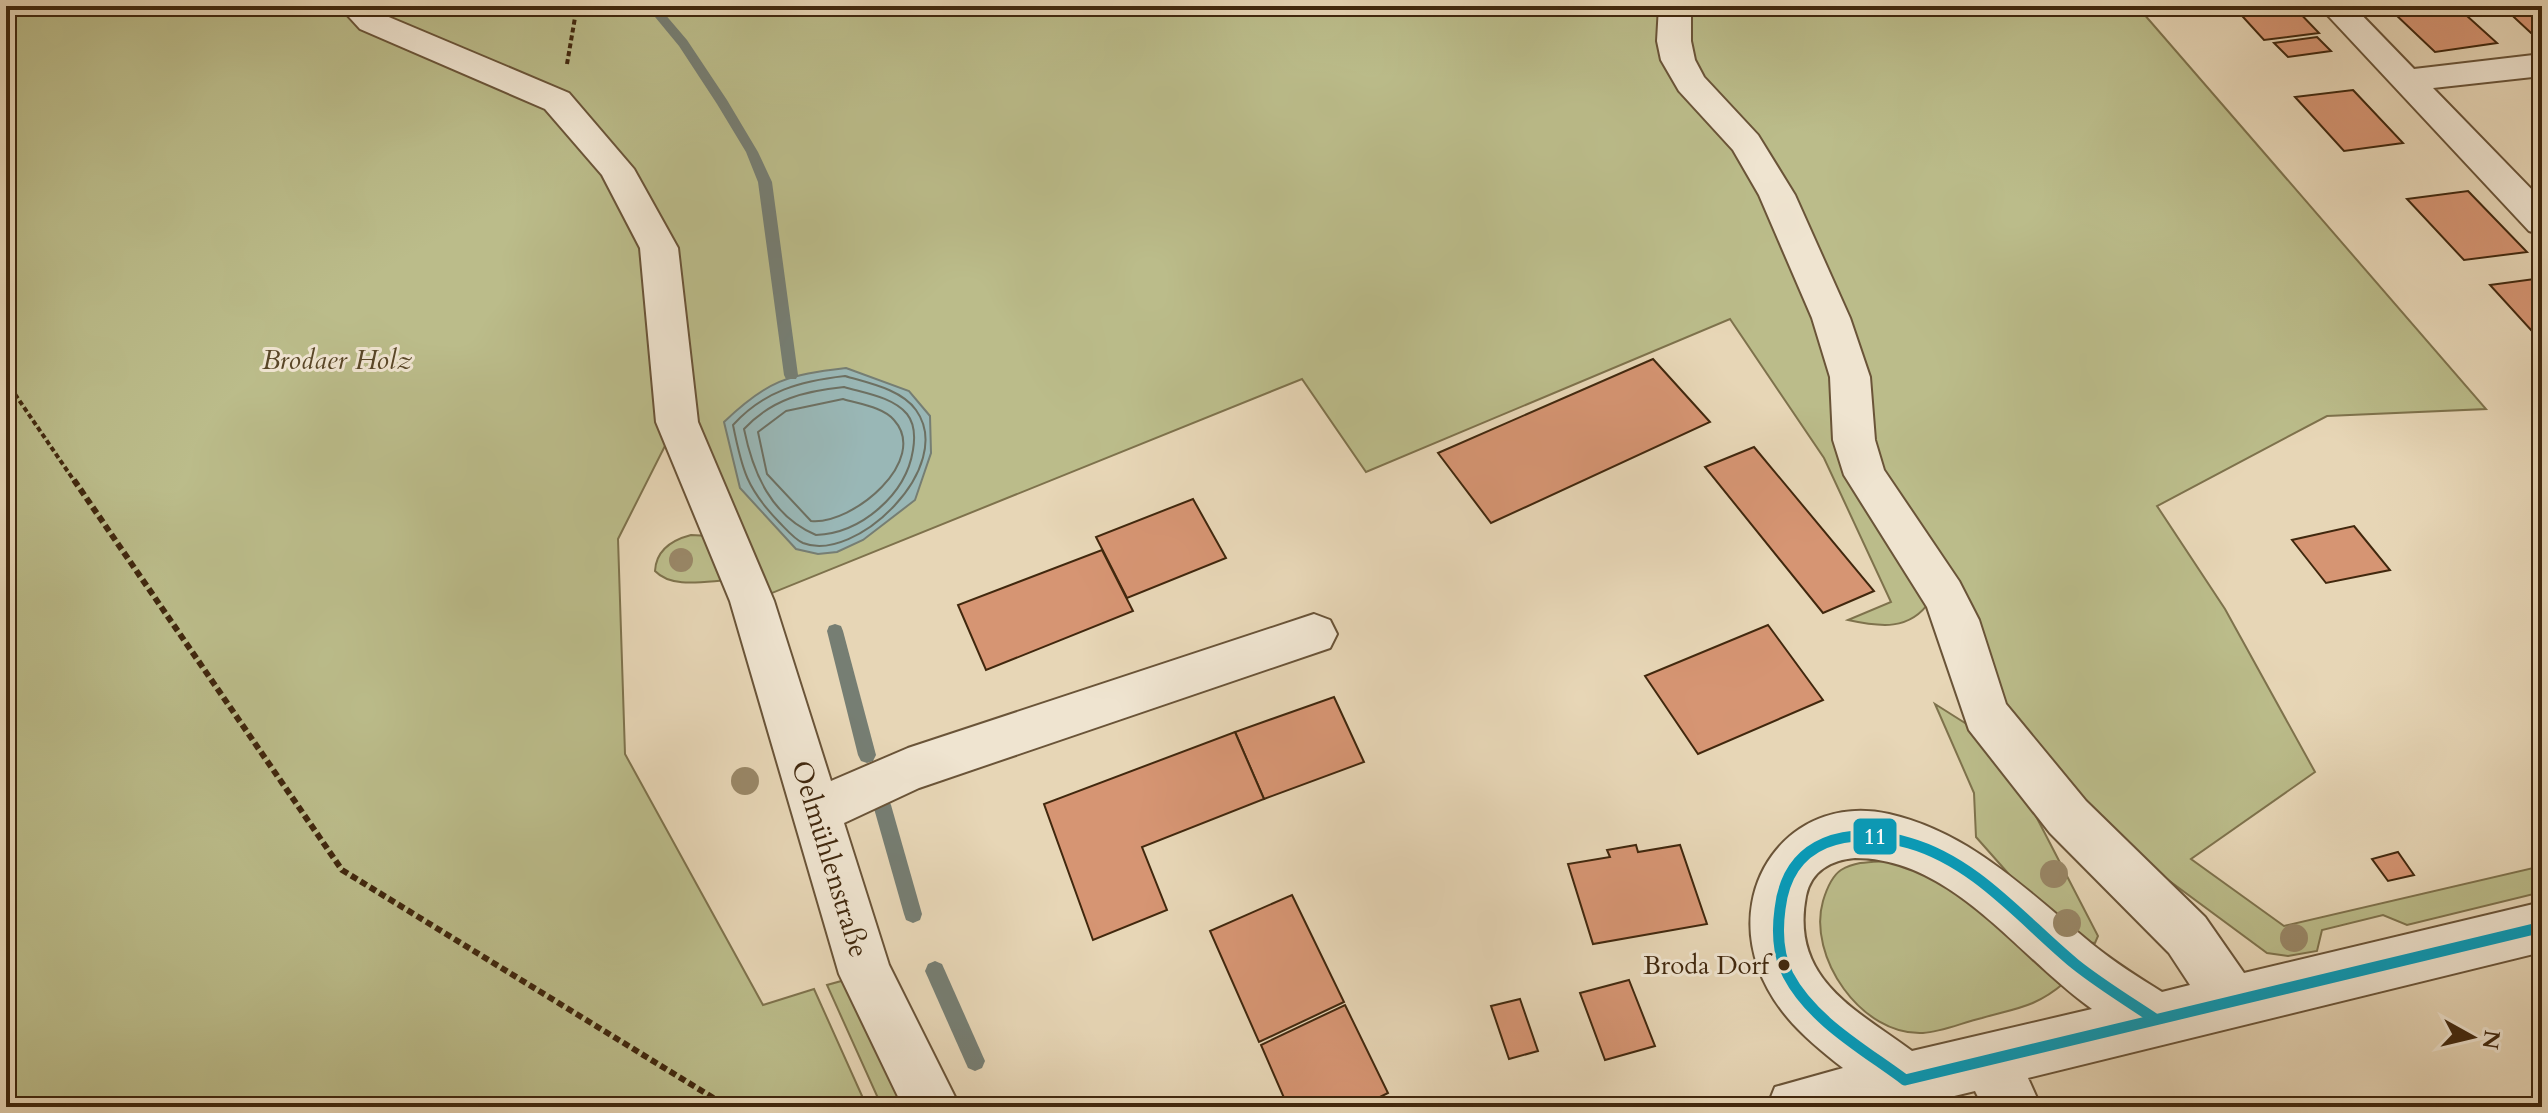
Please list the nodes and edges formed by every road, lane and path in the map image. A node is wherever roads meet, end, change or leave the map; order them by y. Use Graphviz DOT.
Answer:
graph roads {
  1 [pos="355,6"];
  2 [pos="577,6"];
  3 [pos="1675,6"];
  4 [pos="2335,6"];
  5 [pos="2542,65"];
  6 [pos="2409,80"];
  7 [pos="557,101"];
  8 [pos="2542,222"];
  9 [pos="6,381"];
  10 [pos="1314,634"];
  11 [pos="816,811"];
  12 [pos="2542,927"];
  13 [pos="2232,1002"];
  14 [pos="2155,1019"];
  15 [pos="1905,1080"];
  16 [pos="2001,1084"];
  17 [pos="728,1107"];
  18 [pos="932,1107"];
  19 [pos="1795,1107"];
  1 -- 7 [label="street"];
  2 -- 7 [label="path"];
  3 -- 13 [label="street"];
  4 -- 6 [label="street"];
  5 -- 6 [label="street"];
  6 -- 8 [label="street"];
  7 -- 11 [label="street, Oelmühlenstraße"];
  9 -- 17 [label="path"];
  10 -- 11 [label="street"];
  11 -- 18 [label="street, Oelmühlenstraße"];
  12 -- 13 [label="street"];
  13 -- 14 [label="street"];
  14 -- 15 [label="street"];
  14 -- 16 [label="street"];
  15 -- 16 [label="street"];
  15 -- 19 [label="street"];
}
